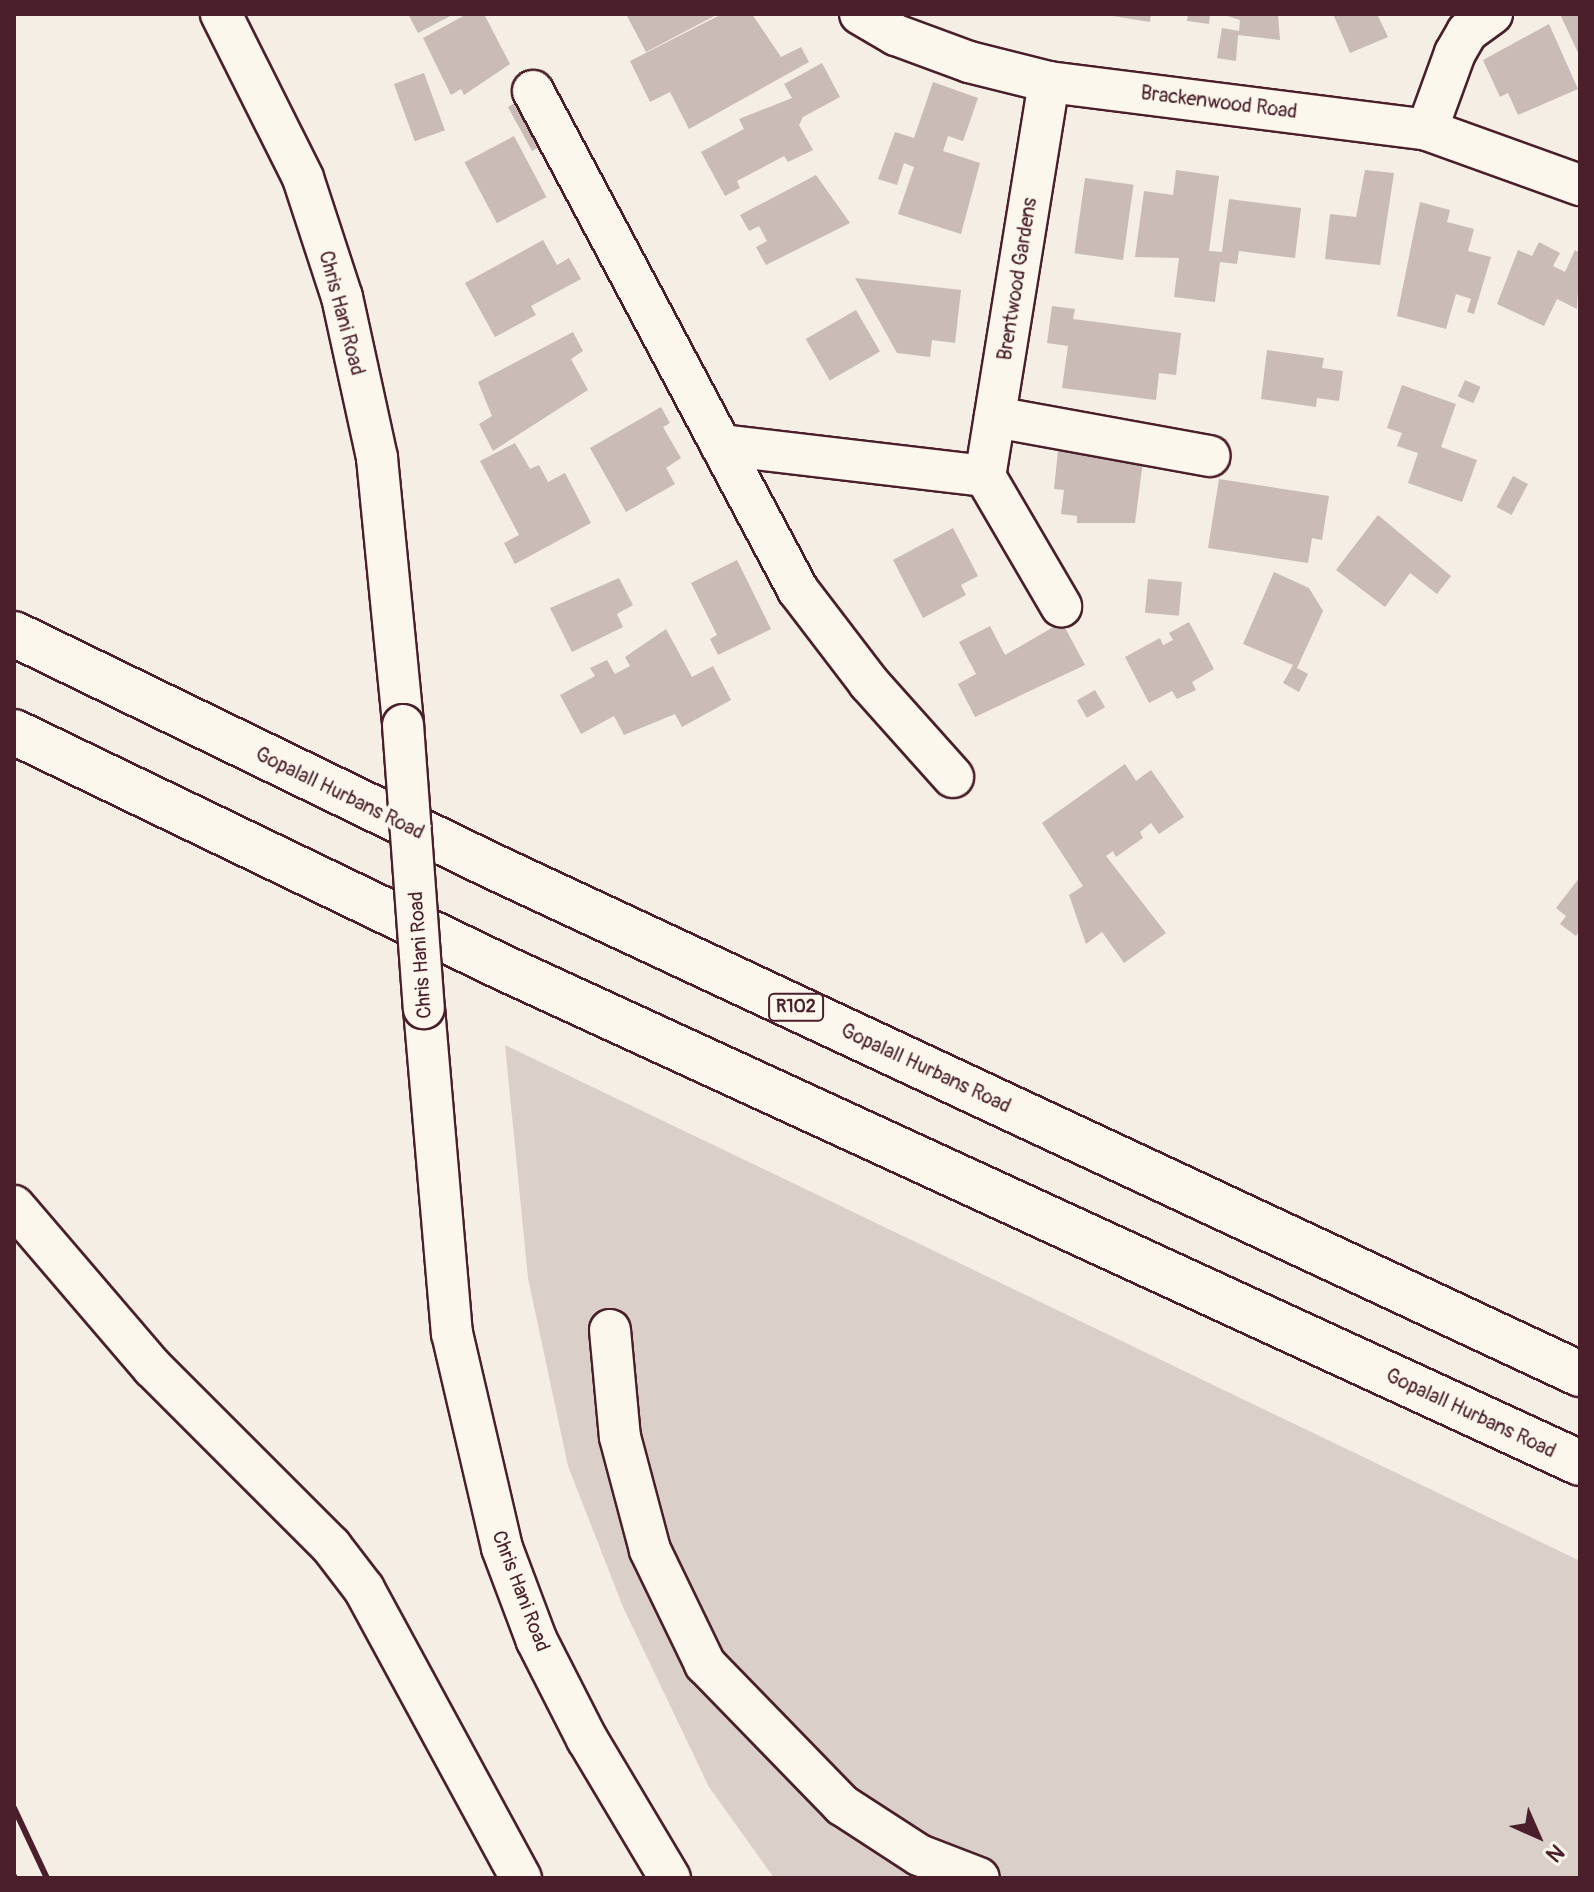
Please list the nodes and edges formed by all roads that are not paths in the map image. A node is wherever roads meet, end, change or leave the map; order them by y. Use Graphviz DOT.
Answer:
graph roads {
  1 [pos="221,14"];
  2 [pos="860,14"];
  3 [pos="1492,14"];
  4 [pos="1049,82"];
  5 [pos="533,91"];
  6 [pos="1427,130"];
  7 [pos="1580,185"];
  8 [pos="995,417"];
  9 [pos="721,445"];
  10 [pos="1209,456"];
  11 [pos="985,476"];
  12 [pos="1061,606"];
  13 [pos="14,634"];
  14 [pos="14,732"];
  15 [pos="953,777"];
  16 [pos="14,1206"];
  17 [pos="610,1330"];
  18 [pos="1580,1374"];
  19 [pos="1580,1463"];
  20 [pos="521,1878"];
  21 [pos="670,1878"];
  22 [pos="979,1878"];
  1 -- 21 [label="street, Chris Hani Road, bridge"];
  2 -- 4 [label="street, Brackenwood Road"];
  3 -- 6 [label="street"];
  4 -- 6 [label="street, Brackenwood Road"];
  4 -- 8 [label="street, Brentwood Gardens"];
  5 -- 9 [label="street"];
  6 -- 7 [label="street, Brackenwood Road"];
  8 -- 10 [label="street"];
  8 -- 11 [label="street, Brentwood Gardens"];
  9 -- 11 [label="street"];
  9 -- 15 [label="street"];
  11 -- 12 [label="street"];
  13 -- 18 [label="highway, Gopalall Hurbans Road / R102"];
  14 -- 19 [label="highway, Gopalall Hurbans Road"];
  16 -- 20 [label="street"];
  17 -- 22 [label="street"];
}
